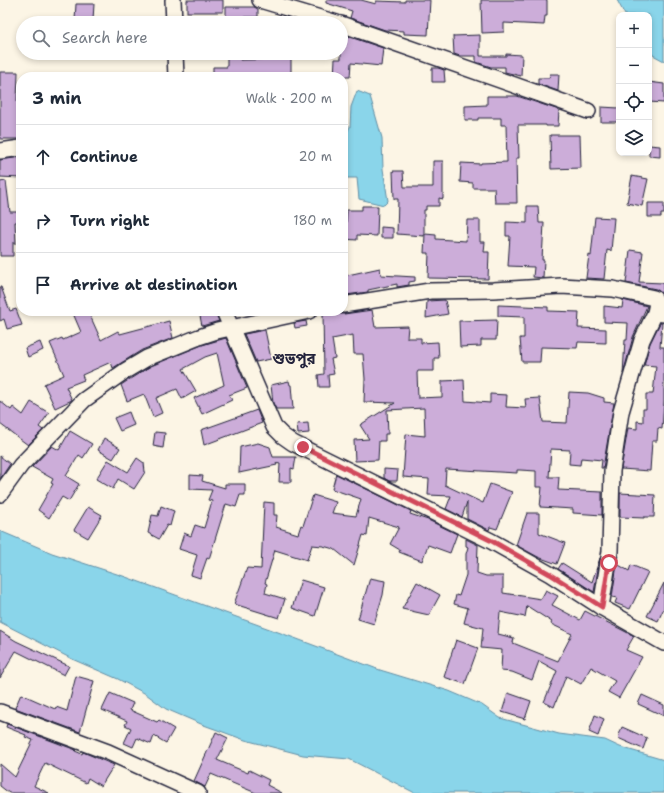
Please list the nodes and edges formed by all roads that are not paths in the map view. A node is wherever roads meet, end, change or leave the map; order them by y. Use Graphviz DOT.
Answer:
graph roads {
  1 [pos="173,0"];
  2 [pos="260,0"];
  3 [pos="174,16"];
  4 [pos="314,16"];
  5 [pos="348,26"];
  6 [pos="175,60"];
  7 [pos="176,72"];
  8 [pos="588,111"];
  9 [pos="16,149"];
  10 [pos="0,151"];
  11 [pos="348,304"];
  12 [pos="659,313"];
  13 [pos="226,316"];
  14 [pos="287,316"];
  15 [pos="231,329"];
  16 [pos="0,494"];
  17 [pos="602,607"];
  18 [pos="664,644"];
  19 [pos="0,712"];
  20 [pos="198,793"];
  1 -- 3 [label="street"];
  2 -- 4 [label="street"];
  5 -- 8 [label="street"];
  6 -- 7 [label="street"];
  9 -- 10 [label="street"];
  11 -- 12 [label="street"];
  12 -- 17 [label="street"];
  13 -- 15 [label="street"];
  14 -- 15 [label="street"];
  15 -- 16 [label="street"];
  15 -- 17 [label="street"];
  17 -- 18 [label="street"];
  19 -- 20 [label="street"];
}
